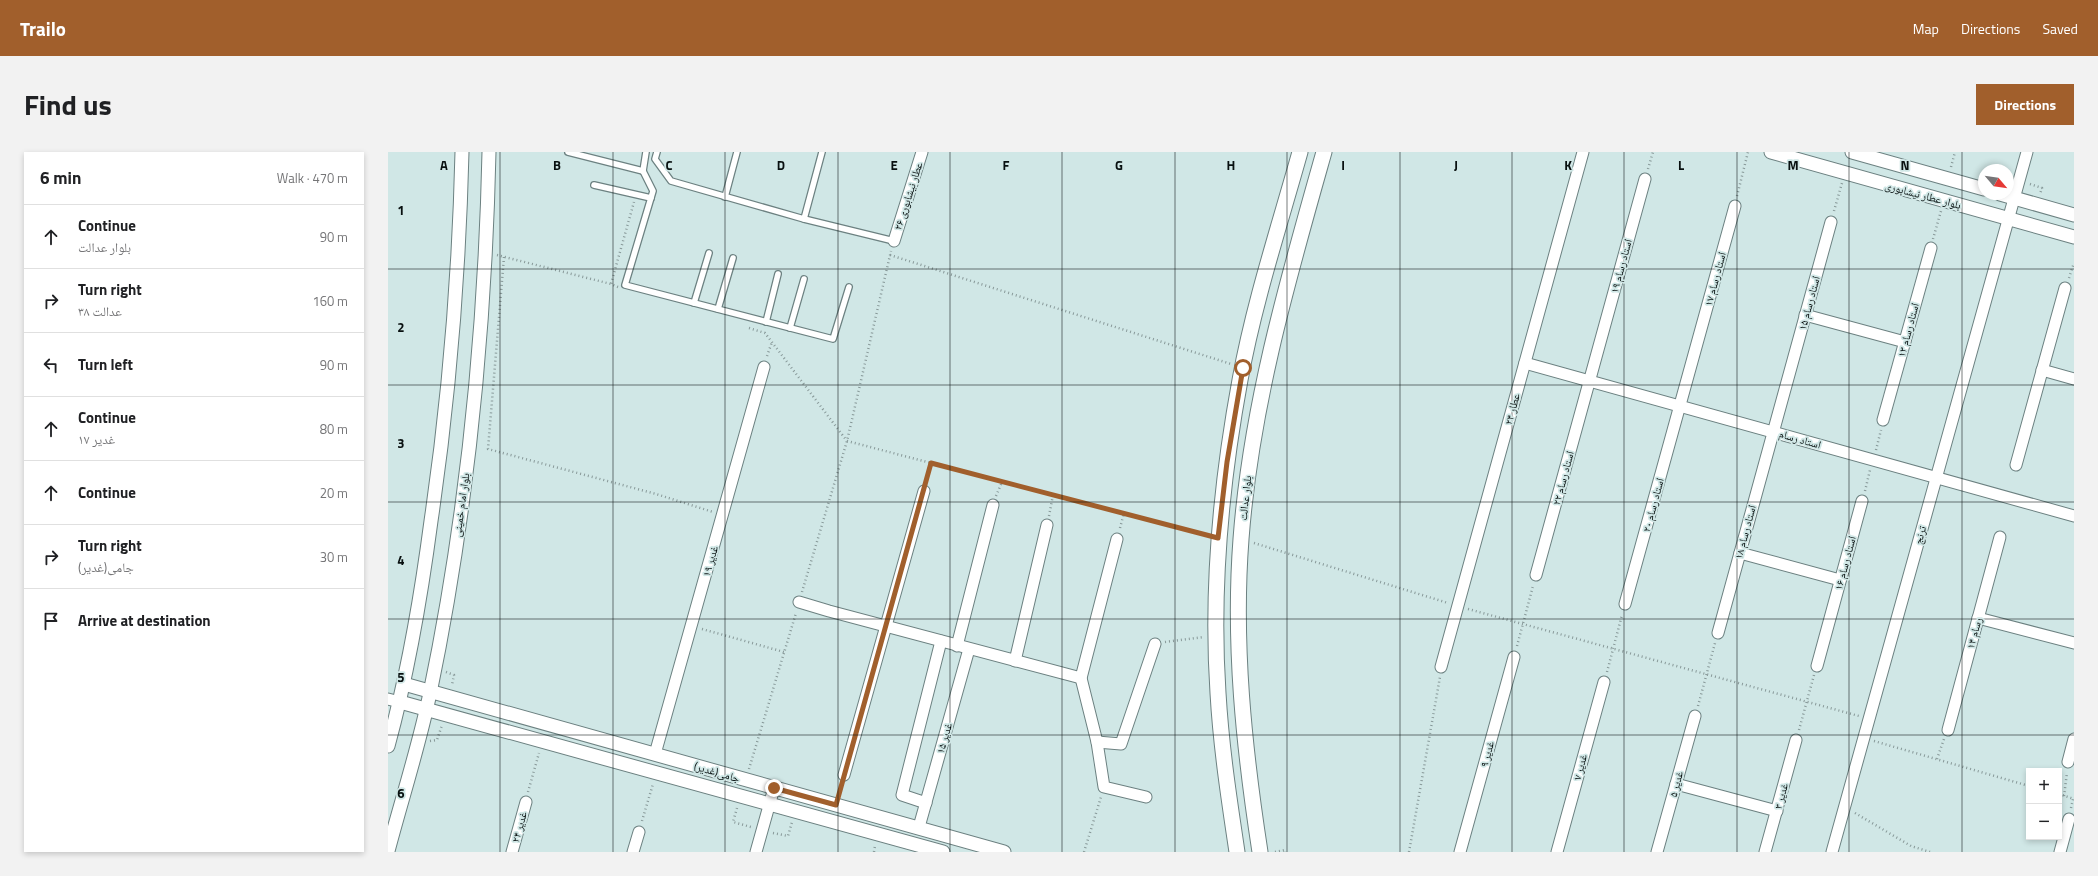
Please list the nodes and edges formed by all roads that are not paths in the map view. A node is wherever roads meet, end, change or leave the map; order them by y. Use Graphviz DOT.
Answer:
graph roads {
  1 [pos="462,152"];
  2 [pos="489,152"];
  3 [pos="568,152"];
  4 [pos="646,152"];
  5 [pos="657,152"];
  6 [pos="737,152"];
  7 [pos="822,152"];
  8 [pos="922,152"];
  9 [pos="1300,152"];
  10 [pos="1324,152"];
  11 [pos="1583,152"];
  12 [pos="1771,152"];
  13 [pos="1852,152"];
  14 [pos="2027,152"];
  15 [pos="643,171"];
  16 [pos="1645,179"];
  17 [pos="594,185"];
  18 [pos="1978,187"];
  19 [pos="2014,195"];
  20 [pos="725,197"];
  21 [pos="651,198"];
  22 [pos="2014,198"];
  23 [pos="2012,200"];
  24 [pos="1735,206"];
  25 [pos="2074,215"];
  26 [pos="2007,218"];
  27 [pos="804,219"];
  28 [pos="1831,222"];
  29 [pos="2074,237"];
  30 [pos="894,241"];
  31 [pos="1930,248"];
  32 [pos="709,253"];
  33 [pos="733,258"];
  34 [pos="778,274"];
  35 [pos="804,279"];
  36 [pos="849,287"];
  37 [pos="2065,288"];
  38 [pos="694,303"];
  39 [pos="718,309"];
  40 [pos="1805,315"];
  41 [pos="766,322"];
  42 [pos="790,328"];
  43 [pos="1905,342"];
  44 [pos="1525,363"];
  45 [pos="764,367"];
  46 [pos="2042,370"];
  47 [pos="2074,379"];
  48 [pos="1590,381"];
  49 [pos="1680,406"];
  50 [pos="1883,420"];
  51 [pos="1773,432"];
  52 [pos="2016,465"];
  53 [pos="1936,477"];
  54 [pos="924,491"];
  55 [pos="1862,501"];
  56 [pos="993,505"];
  57 [pos="2074,516"];
  58 [pos="1047,525"];
  59 [pos="2000,537"];
  60 [pos="1117,539"];
  61 [pos="1740,553"];
  62 [pos="1536,575"];
  63 [pos="1840,580"];
  64 [pos="799,602"];
  65 [pos="1625,604"];
  66 [pos="1978,618"];
  67 [pos="887,627"];
  68 [pos="1718,633"];
  69 [pos="941,641"];
  70 [pos="2074,643"];
  71 [pos="1155,644"];
  72 [pos="957,646"];
  73 [pos="969,649"];
  74 [pos="1514,657"];
  75 [pos="1015,661"];
  76 [pos="1817,666"];
  77 [pos="1442,667"];
  78 [pos="1081,678"];
  79 [pos="1604,682"];
  80 [pos="404,684"];
  81 [pos="430,691"];
  82 [pos="394,700"];
  83 [pos="426,709"];
  84 [pos="1695,716"];
  85 [pos="1948,730"];
  86 [pos="2074,739"];
  87 [pos="1796,740"];
  88 [pos="1097,742"];
  89 [pos="388,746"];
  90 [pos="655,754"];
  91 [pos="2068,762"];
  92 [pos="844,775"];
  93 [pos="1676,784"];
  94 [pos="774,788"];
  95 [pos="1146,797"];
  96 [pos="526,802"];
  97 [pos="770,803"];
  98 [pos="926,804"];
  99 [pos="1777,811"];
  100 [pos="2069,819"];
  101 [pos="919,827"];
  102 [pos="638,832"];
  103 [pos="388,851"];
  104 [pos="512,852"];
  105 [pos="633,852"];
  106 [pos="756,852"];
  107 [pos="943,852"];
  108 [pos="1004,852"];
  109 [pos="1237,852"];
  110 [pos="1260,852"];
  111 [pos="1460,852"];
  112 [pos="1557,852"];
  113 [pos="1657,852"];
  114 [pos="1765,852"];
  115 [pos="1832,852"];
  116 [pos="2060,852"];
  1 -- 80 [label="street"];
  2 -- 81 [label="street, بلوار امام خمینی"];
  3 -- 15 [label="lane"];
  4 -- 15 [label="lane"];
  5 -- 20 [label="lane"];
  6 -- 20 [label="lane"];
  7 -- 27 [label="lane"];
  8 -- 30 [label="street, عطار نیشابوری ۲۶"];
  9 -- 109 [label="main road, بلوار عدالت"];
  10 -- 110 [label="main road, بلوار عدالت"];
  11 -- 44 [label="street, عطار ۲۴"];
  12 -- 26 [label="street, بلوار عطار نیشابوری"];
  13 -- 18 [label="street, بلوار عطار نیشابوری"];
  14 -- 19 [label="street, ترنج"];
  15 -- 21 [label="lane"];
  16 -- 48 [label="street, استاد رسام ۱۹"];
  17 -- 21 [label="lane"];
  20 -- 27 [label="lane"];
  21 -- 38 [label="lane"];
  22 -- 25 [label="street"];
  23 -- 26 [label="street, ترنج"];
  24 -- 49 [label="street, استاد رسام ۱۷"];
  26 -- 29 [label="street, بلوار عطار نیشابوری"];
  26 -- 53 [label="street, ترنج"];
  27 -- 30 [label="lane"];
  28 -- 40 [label="street, استاد رسام ۱۵"];
  31 -- 43 [label="street, استاد رسام ۱۳"];
  32 -- 38 [label="lane"];
  33 -- 39 [label="lane"];
  34 -- 41 [label="lane"];
  35 -- 42 [label="lane"];
  36 -- 42 [label="lane"];
  37 -- 46 [label="street"];
  38 -- 39 [label="lane"];
  39 -- 41 [label="lane"];
  40 -- 43 [label="street"];
  40 -- 51 [label="street, استاد رسام ۱۵"];
  41 -- 42 [label="lane"];
  43 -- 50 [label="street, استاد رسام ۱۳"];
  44 -- 48 [label="street, استاد رسام"];
  44 -- 77 [label="street, عطار ۲۴"];
  45 -- 90 [label="street, غدیر ۱۹"];
  46 -- 47 [label="street"];
  46 -- 52 [label="street"];
  48 -- 49 [label="street, استاد رسام"];
  48 -- 62 [label="street, استاد رسام ۲۲"];
  49 -- 51 [label="street, استاد رسام"];
  49 -- 65 [label="street, استاد رسام ۲۰"];
  51 -- 53 [label="street, استاد رسام"];
  51 -- 61 [label="street, استاد رسام ۱۸"];
  53 -- 57 [label="street, استاد رسام"];
  53 -- 115 [label="street, ترنج"];
  54 -- 67 [label="street"];
  55 -- 63 [label="street, استاد رسام ۱۶"];
  56 -- 72 [label="street"];
  58 -- 75 [label="street"];
  59 -- 66 [label="street, رسام ۱۴"];
  60 -- 78 [label="street"];
  61 -- 63 [label="street"];
  61 -- 68 [label="street, استاد رسام ۱۸"];
  63 -- 76 [label="street, استاد رسام ۱۶"];
  64 -- 67 [label="street"];
  66 -- 70 [label="street"];
  66 -- 85 [label="street, رسام ۱۴"];
  67 -- 69 [label="street"];
  67 -- 92 [label="street"];
  69 -- 72 [label="street"];
  69 -- 98 [label="street"];
  71 -- 88 [label="street"];
  72 -- 73 [label="street"];
  73 -- 75 [label="street"];
  73 -- 98 [label="street, غدیر ۱۵"];
  74 -- 111 [label="street, غدیر ۹"];
  75 -- 78 [label="street"];
  78 -- 88 [label="street"];
  79 -- 112 [label="street, غدیر ۷"];
  80 -- 81 [label="street, جامی(غدیر)"];
  80 -- 82 [label="street"];
  81 -- 83 [label="street, بلوار امام خمینی"];
  81 -- 90 [label="street, جامی(غدیر)"];
  82 -- 83 [label="street, جامی(غدیر)"];
  82 -- 89 [label="street"];
  83 -- 97 [label="street, جامی(غدیر)"];
  83 -- 103 [label="street, بلوار امام خمینی"];
  84 -- 93 [label="street, غدیر ۵"];
  86 -- 91 [label="street"];
  87 -- 99 [label="street, غدیر ۳"];
  88 -- 95 [label="street"];
  90 -- 94 [label="street, جامی(غدیر)"];
  93 -- 99 [label="street"];
  93 -- 113 [label="street, غدیر ۵"];
  94 -- 97 [label="street"];
  94 -- 101 [label="street, جامی(غدیر)"];
  96 -- 104 [label="street, غدیر ۲۴"];
  97 -- 106 [label="street"];
  97 -- 107 [label="street, جامی(غدیر)"];
  98 -- 101 [label="street, غدیر ۱۵"];
  99 -- 114 [label="street, غدیر ۳"];
  100 -- 116 [label="street"];
  101 -- 108 [label="street, جامی(غدیر)"];
  102 -- 105 [label="street"];
}
